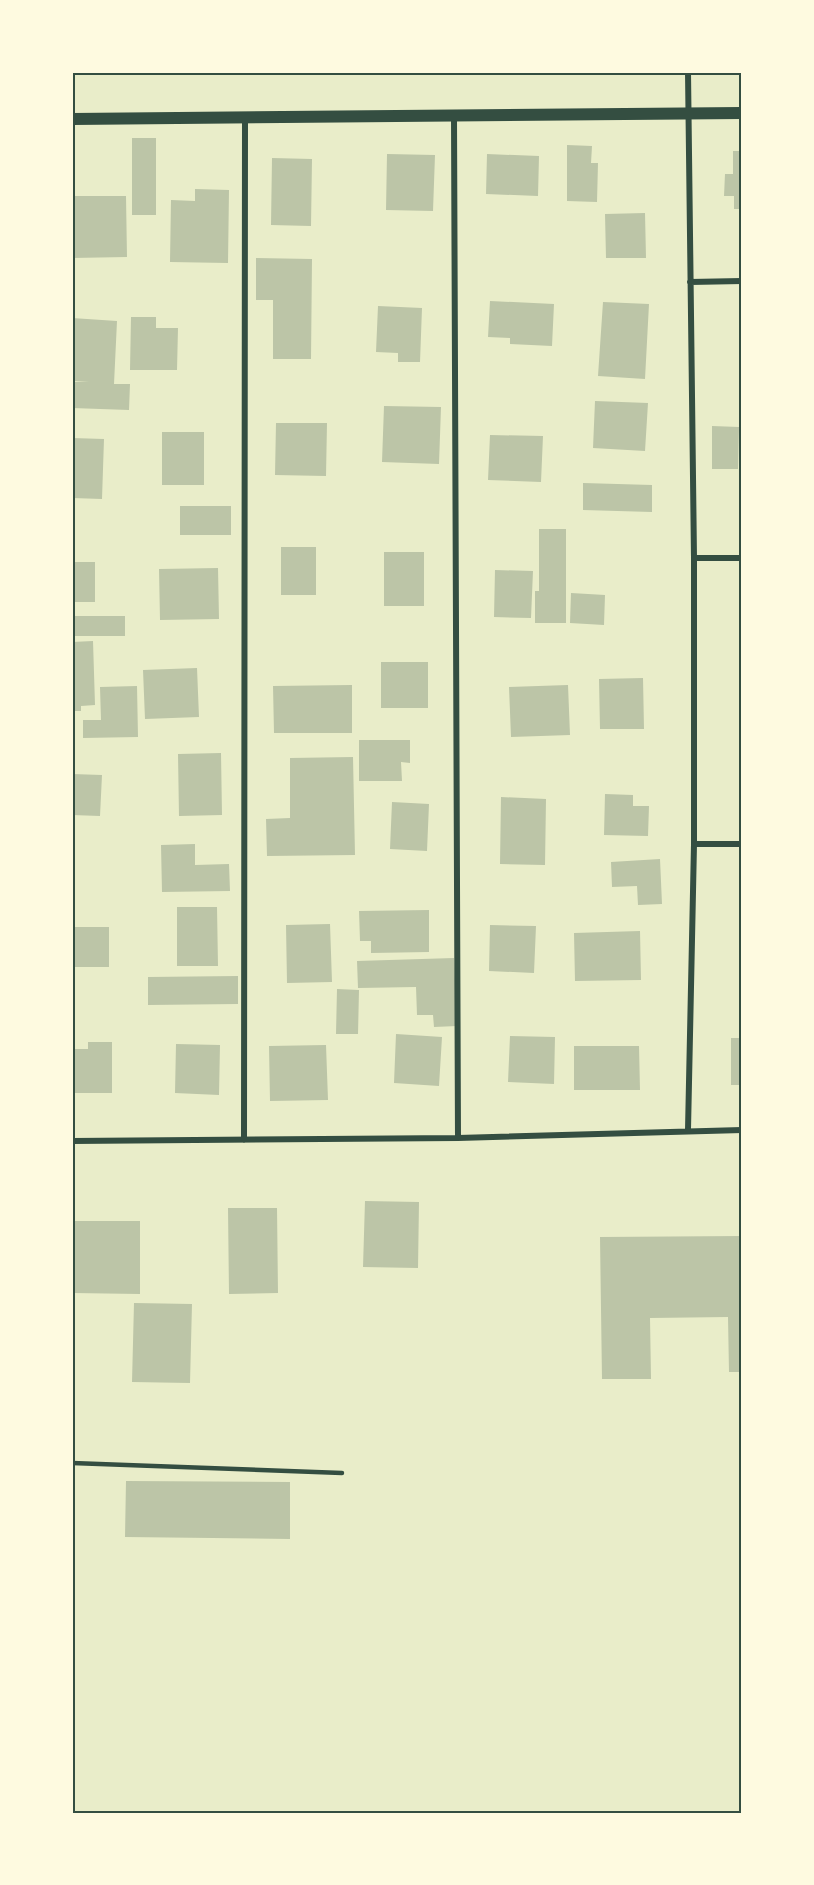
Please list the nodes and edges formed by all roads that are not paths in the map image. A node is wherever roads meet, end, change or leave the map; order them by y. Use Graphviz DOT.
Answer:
graph roads {
  1 [pos="688,72"];
  2 [pos="688,113"];
  3 [pos="742,113"];
  4 [pos="454,117"];
  5 [pos="245,118"];
  6 [pos="72,119"];
  7 [pos="742,281"];
  8 [pos="690,282"];
  9 [pos="694,558"];
  10 [pos="742,558"];
  11 [pos="694,844"];
  12 [pos="742,844"];
  13 [pos="688,1130"];
  14 [pos="742,1130"];
  15 [pos="458,1137"];
  16 [pos="244,1140"];
  17 [pos="72,1142"];
  18 [pos="72,1463"];
  19 [pos="342,1473"];
  1 -- 2 [label="street"];
  2 -- 3 [label="main road"];
  2 -- 4 [label="main road"];
  2 -- 8 [label="street"];
  4 -- 5 [label="main road"];
  4 -- 15 [label="street"];
  5 -- 6 [label="main road"];
  5 -- 16 [label="street"];
  7 -- 8 [label="street"];
  8 -- 9 [label="street"];
  9 -- 10 [label="street"];
  9 -- 11 [label="street"];
  11 -- 12 [label="street"];
  11 -- 13 [label="street"];
  13 -- 14 [label="street"];
  13 -- 15 [label="street"];
  15 -- 16 [label="street"];
  16 -- 17 [label="street"];
  18 -- 19 [label="lane"];
}
